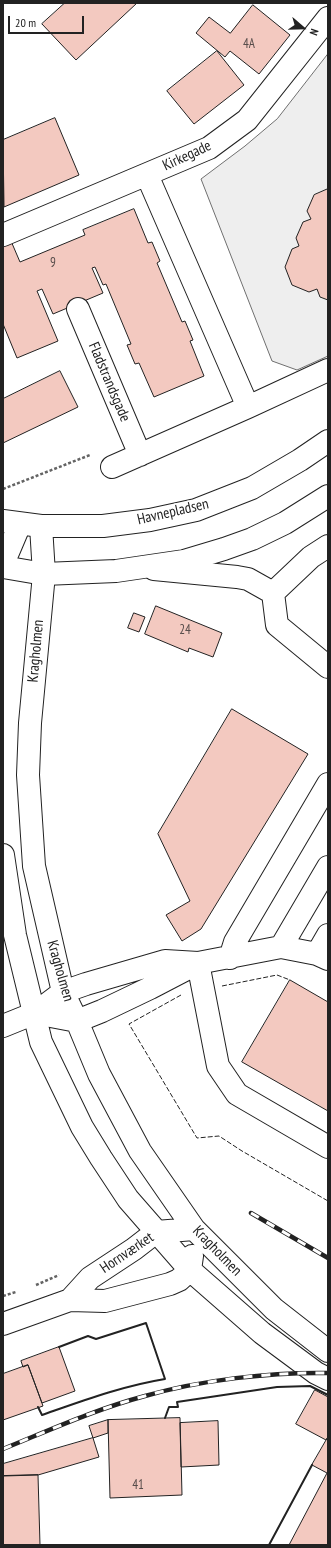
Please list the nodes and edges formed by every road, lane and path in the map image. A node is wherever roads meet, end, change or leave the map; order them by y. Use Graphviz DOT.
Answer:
graph roads {
  1 [pos="328,18"];
  2 [pos="147,175"];
  3 [pos="3,235"];
  4 [pos="78,309"];
  5 [pos="328,370"];
  6 [pos="248,407"];
  7 [pos="328,441"];
  8 [pos="140,454"];
  9 [pos="112,467"];
  10 [pos="3,489"];
  11 [pos="328,496"];
  12 [pos="11,523"];
  13 [pos="41,526"];
  14 [pos="328,546"];
  15 [pos="3,566"];
  16 [pos="141,568"];
  17 [pos="44,574"];
  18 [pos="274,593"];
  19 [pos="328,666"];
  20 [pos="328,784"];
  21 [pos="3,855"];
  22 [pos="328,867"];
  23 [pos="328,935"];
  24 [pos="281,947"];
  25 [pos="323,956"];
  26 [pos="230,958"];
  27 [pos="198,963"];
  28 [pos="63,992"];
  29 [pos="35,1014"];
  30 [pos="77,1021"];
  31 [pos="3,1026"];
  32 [pos="328,1147"];
  33 [pos="194,1229"];
  34 [pos="156,1232"];
  35 [pos="190,1270"];
  36 [pos="70,1300"];
  37 [pos="3,1324"];
  38 [pos="328,1351"];
  39 [pos="328,1379"];
  1 -- 2 [label="street, Kirkegade"];
  2 -- 3 [label="street, Kirkegade"];
  2 -- 6 [label="street"];
  4 -- 8 [label="street, Fladstrandsgade"];
  5 -- 6 [label="street"];
  6 -- 8 [label="street"];
  7 -- 13 [label="street, Havnepladsen"];
  8 -- 9 [label="street"];
  9 -- 10 [label="path"];
  11 -- 16 [label="street"];
  12 -- 13 [label="street, Havnepladsen"];
  12 -- 15 [label="street"];
  13 -- 17 [label="street, Kragholmen"];
  14 -- 18 [label="street"];
  15 -- 17 [label="street"];
  16 -- 17 [label="street"];
  16 -- 18 [label="street"];
  17 -- 28 [label="street, Kragholmen"];
  18 -- 19 [label="street"];
  20 -- 26 [label="street"];
  21 -- 29 [label="street, Kragholmen"];
  22 -- 24 [label="street"];
  23 -- 25 [label="street"];
  24 -- 25 [label="street"];
  24 -- 26 [label="street"];
  26 -- 27 [label="street"];
  27 -- 28 [label="street"];
  27 -- 30 [label="street"];
  27 -- 32 [label="street"];
  28 -- 29 [label="street"];
  28 -- 30 [label="street, Kragholmen"];
  29 -- 30 [label="street"];
  29 -- 31 [label="street"];
  29 -- 34 [label="street, Kragholmen"];
  30 -- 33 [label="street, Kragholmen"];
  33 -- 34 [label="street, Hornværket"];
  33 -- 35 [label="street"];
  33 -- 38 [label="street, Kragholmen"];
  34 -- 35 [label="street, Kragholmen"];
  34 -- 36 [label="street, Hornværket"];
  35 -- 36 [label="street, Hornværket"];
  35 -- 39 [label="street, Kragholmen"];
  36 -- 37 [label="street, Hornværket"];
}
